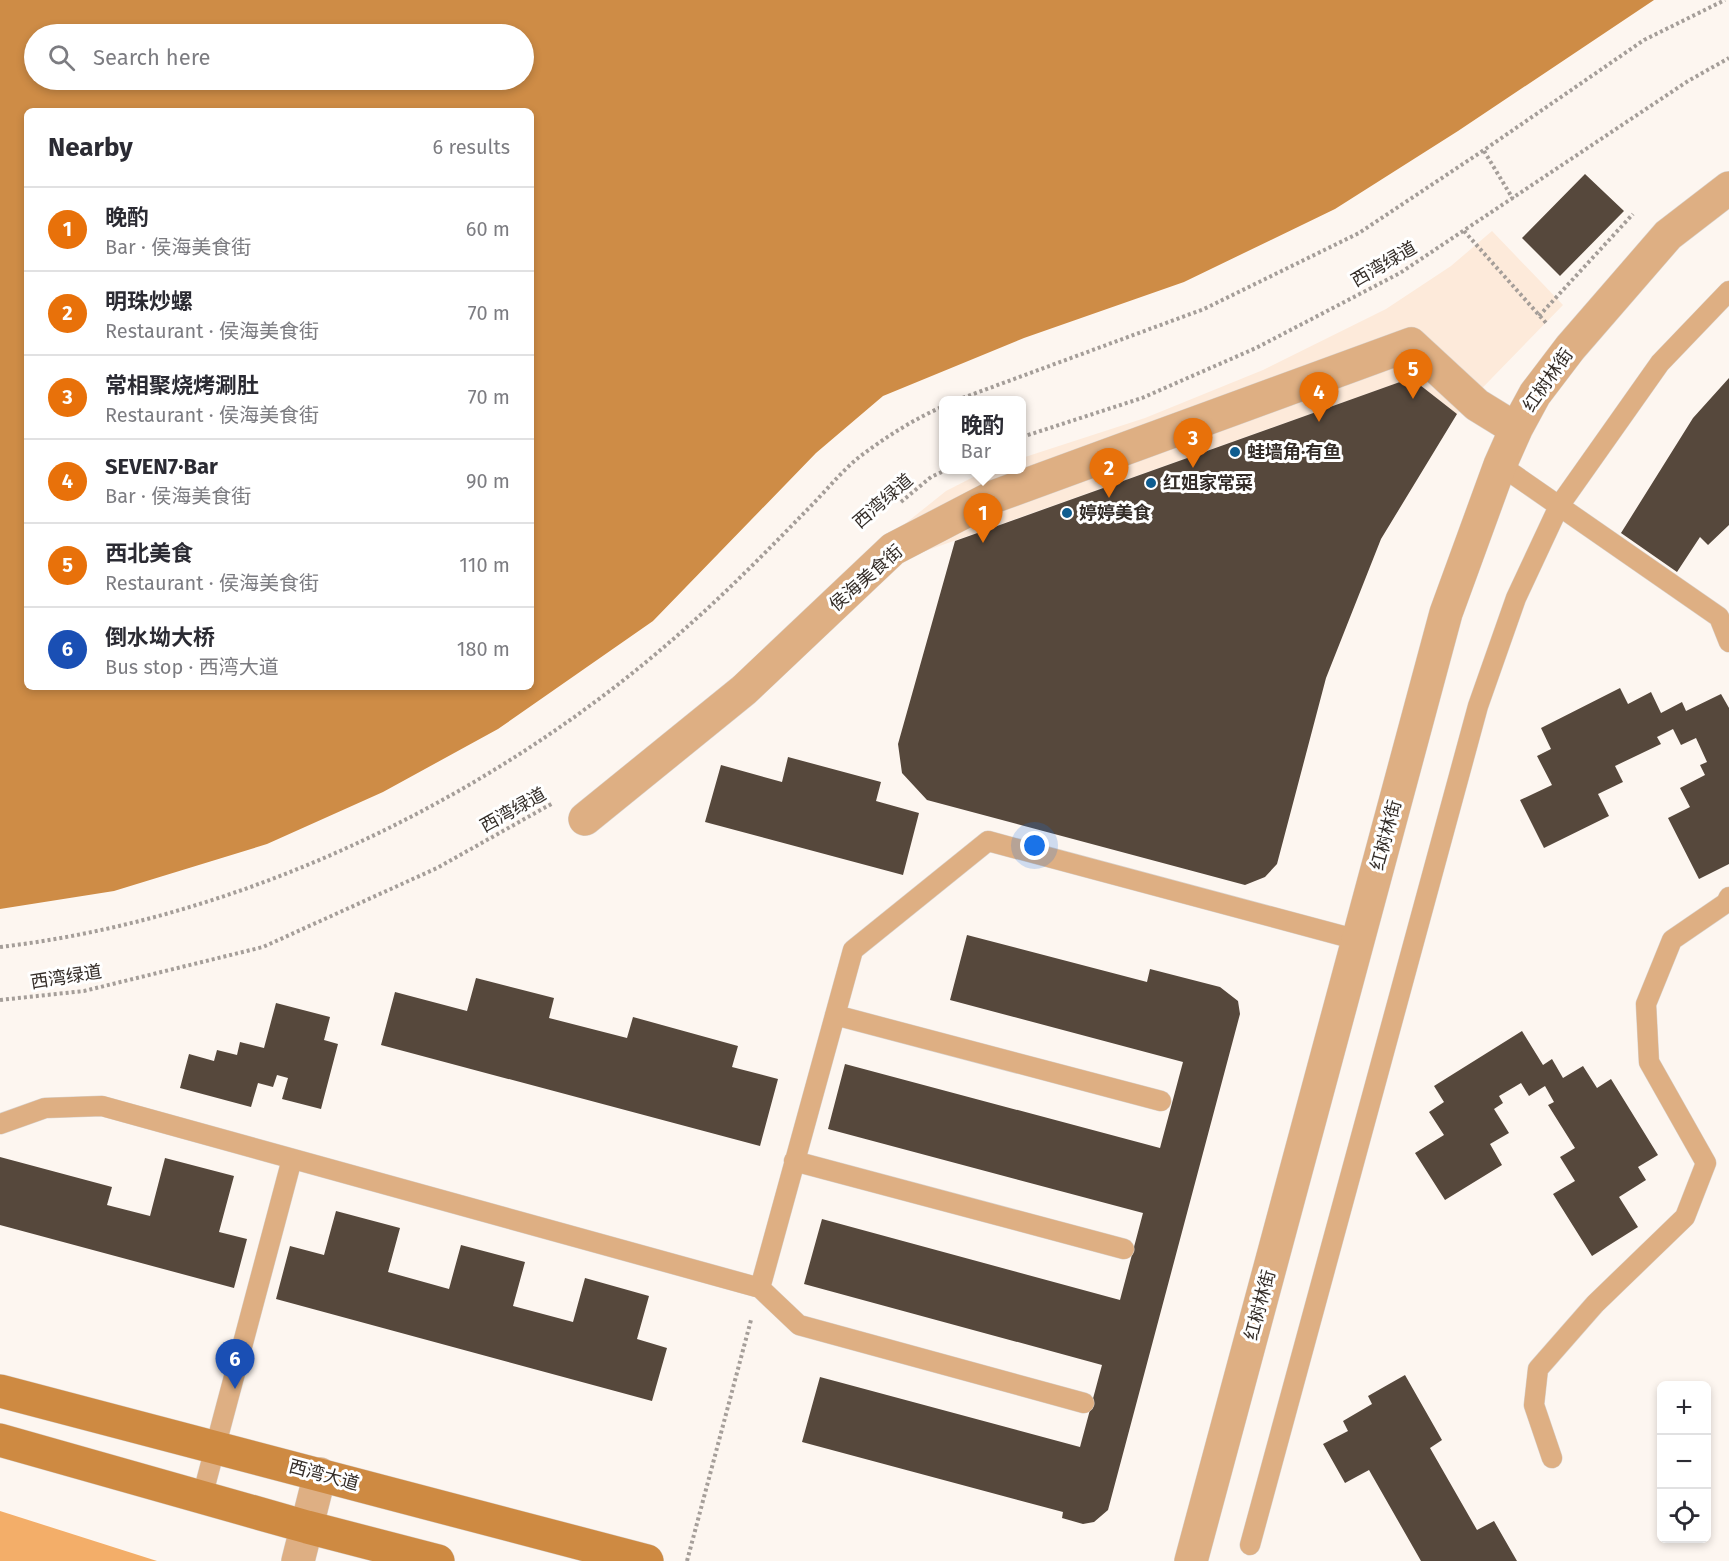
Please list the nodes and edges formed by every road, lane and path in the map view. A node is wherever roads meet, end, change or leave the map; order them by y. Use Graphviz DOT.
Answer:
graph roads {
  1 [pos="1725,0"];
  2 [pos="1729,58"];
  3 [pos="1484,150"];
  4 [pos="1729,188"];
  5 [pos="1513,199"];
  6 [pos="1633,214"];
  7 [pos="1464,231"];
  8 [pos="1729,291"];
  9 [pos="1539,316"];
  10 [pos="1570,348"];
  11 [pos="968,396"];
  12 [pos="939,408"];
  13 [pos="1516,429"];
  14 [pos="1026,436"];
  15 [pos="1500,465"];
  16 [pos="939,474"];
  17 [pos="897,505"];
  18 [pos="1559,506"];
  19 [pos="1724,611"];
  20 [pos="1729,642"];
  21 [pos="561,798"];
  22 [pos="585,819"];
  23 [pos="1729,897"];
  24 [pos="1358,940"];
  25 [pos="0,947"];
  26 [pos="0,1000"];
  27 [pos="835,1015"];
  28 [pos="1161,1101"];
  29 [pos="0,1124"];
  30 [pos="292,1158"];
  31 [pos="794,1161"];
  32 [pos="1124,1249"];
  33 [pos="760,1288"];
  34 [pos="0,1391"];
  35 [pos="1084,1402"];
  36 [pos="0,1440"];
  37 [pos="215,1447"];
  38 [pos="1552,1458"];
  39 [pos="320,1474"];
  40 [pos="202,1497"];
  41 [pos="307,1527"];
  42 [pos="1250,1545"];
  43 [pos="298,1561"];
  44 [pos="438,1561"];
  45 [pos="647,1561"];
  46 [pos="687,1561"];
  47 [pos="1191,1561"];
  1 -- 3 [label="path"];
  2 -- 5 [label="path, 西湾绿道"];
  3 -- 5 [label="path"];
  3 -- 11 [label="path"];
  4 -- 10 [label="street, 红树林街"];
  5 -- 7 [label="path, 西湾绿道"];
  6 -- 9 [label="path"];
  7 -- 9 [label="path"];
  7 -- 14 [label="path, 西湾绿道"];
  8 -- 18 [label="lane"];
  9 -- 10 [label="path"];
  10 -- 13 [label="street, 红树林街"];
  12 -- 25 [label="path"];
  13 -- 15 [label="street, 红树林街"];
  13 -- 22 [label="street, 侯海美食街"];
  15 -- 18 [label="lane"];
  15 -- 24 [label="street, 红树林街"];
  16 -- 17 [label="path, 西湾绿道"];
  18 -- 19 [label="lane"];
  18 -- 42 [label="lane"];
  19 -- 20 [label="lane"];
  21 -- 26 [label="path, 西湾绿道"];
  23 -- 38 [label="lane"];
  24 -- 27 [label="lane"];
  24 -- 47 [label="street, 红树林街"];
  27 -- 28 [label="lane"];
  27 -- 31 [label="lane"];
  29 -- 30 [label="lane"];
  30 -- 33 [label="lane"];
  30 -- 37 [label="lane"];
  31 -- 32 [label="lane"];
  31 -- 33 [label="lane"];
  33 -- 35 [label="lane"];
  33 -- 46 [label="path"];
  34 -- 37 [label="main road, 西湾大道"];
  36 -- 40 [label="main road"];
  37 -- 39 [label="main road, 西湾大道"];
  37 -- 40 [label="lane"];
  39 -- 41 [label="street"];
  39 -- 45 [label="main road, 西湾大道"];
  40 -- 41 [label="main road"];
  41 -- 43 [label="street"];
  41 -- 44 [label="main road"];
}
